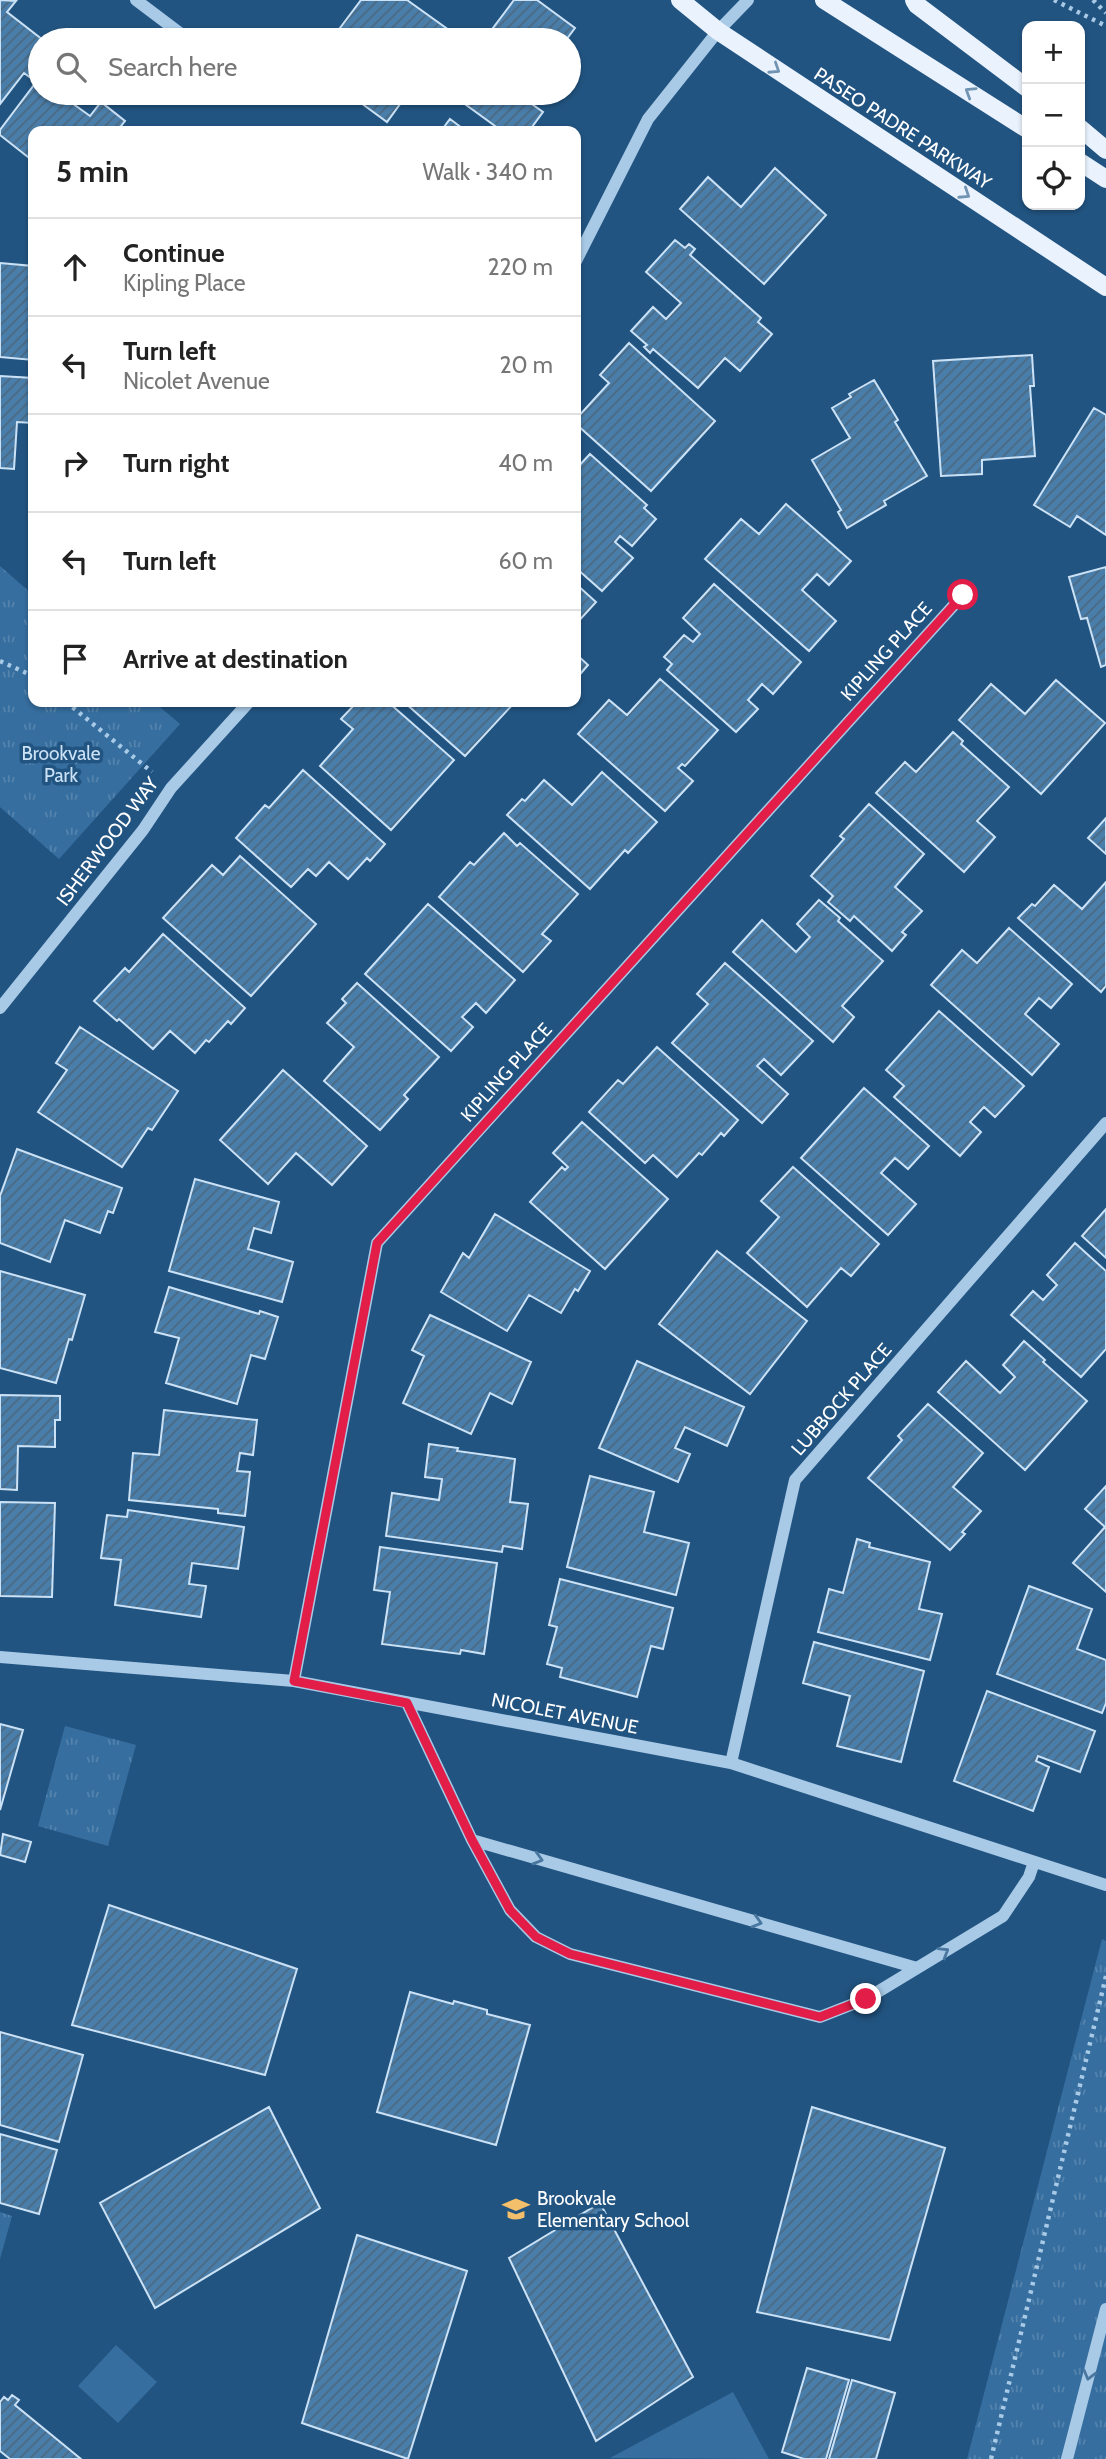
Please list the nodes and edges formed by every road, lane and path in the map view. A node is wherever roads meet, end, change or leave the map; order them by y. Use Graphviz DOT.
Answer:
graph roads {
  1 [pos="136,0"];
  2 [pos="680,0"];
  3 [pos="748,0"];
  4 [pos="824,0"];
  5 [pos="914,0"];
  6 [pos="1054,0"];
  7 [pos="1093,0"];
  8 [pos="1106,13"];
  9 [pos="1106,26"];
  10 [pos="173,28"];
  11 [pos="718,31"];
  12 [pos="1022,84"];
  13 [pos="1022,126"];
  14 [pos="1085,132"];
  15 [pos="1106,150"];
  16 [pos="1085,165"];
  17 [pos="1106,179"];
  18 [pos="581,251"];
  19 [pos="1106,287"];
  20 [pos="963,595"];
  21 [pos="0,660"];
  22 [pos="28,674"];
  23 [pos="72,707"];
  24 [pos="244,707"];
  25 [pos="171,788"];
  26 [pos="0,1008"];
  27 [pos="1106,1123"];
  28 [pos="0,1657"];
  29 [pos="294,1681"];
  30 [pos="407,1703"];
  31 [pos="731,1763"];
  32 [pos="472,1840"];
  33 [pos="1034,1862"];
  34 [pos="1106,1885"];
  35 [pos="917,1968"];
  36 [pos="1106,1976"];
  37 [pos="1106,2309"];
  38 [pos="991,2459"];
  39 [pos="1067,2459"];
  1 -- 10 [label="street"];
  2 -- 11 [label="main road, PASEO PADRE PARKWAY"];
  3 -- 11 [label="street"];
  13 -- 4 [label="main road, one-way"];
  5 -- 12 [label="main road"];
  6 -- 9 [label="path"];
  7 -- 8 [label="path"];
  11 -- 18 [label="street"];
  11 -- 19 [label="main road, PASEO PADRE PARKWAY, one-way"];
  14 -- 15 [label="main road"];
  16 -- 17 [label="main road"];
  20 -- 29 [label="street, KIPLING PLACE"];
  21 -- 22 [label="path"];
  23 -- 25 [label="path"];
  24 -- 25 [label="street, ISHERWOOD WAY"];
  25 -- 26 [label="street, ISHERWOOD WAY"];
  27 -- 31 [label="street, LUBBOCK PLACE"];
  28 -- 29 [label="street, NICOLET AVENUE"];
  29 -- 30 [label="street, NICOLET AVENUE"];
  30 -- 31 [label="street, NICOLET AVENUE"];
  30 -- 32 [label="street"];
  31 -- 33 [label="street, NICOLET AVENUE"];
  32 -- 35 [label="street, one-way"];
  32 -- 35 [label="street"];
  33 -- 34 [label="street, NICOLET AVENUE"];
  35 -- 33 [label="street, one-way"];
  36 -- 38 [label="path"];
  37 -- 39 [label="street, one-way"];
}
